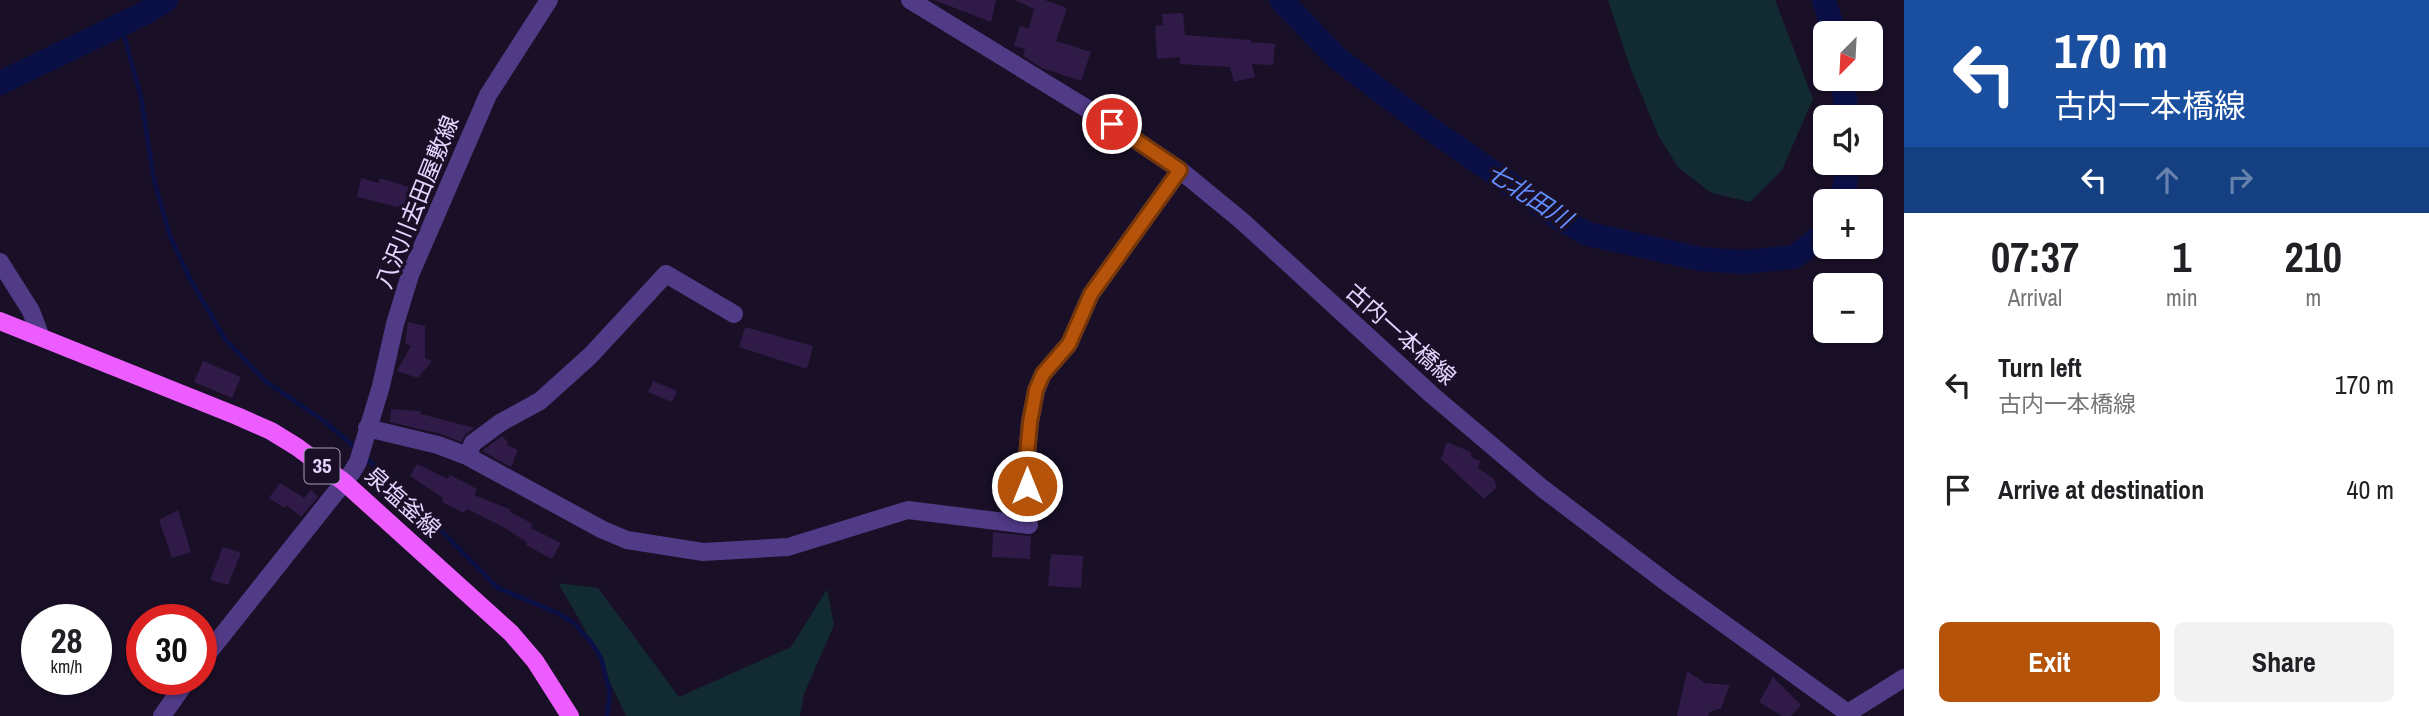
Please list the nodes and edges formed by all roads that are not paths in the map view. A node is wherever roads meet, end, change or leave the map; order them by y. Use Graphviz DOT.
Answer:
graph roads {
  1 [pos="549,0"];
  2 [pos="910,0"];
  3 [pos="1180,170"];
  4 [pos="0,262"];
  5 [pos="734,314"];
  6 [pos="0,321"];
  7 [pos="40,335"];
  8 [pos="366,433"];
  9 [pos="467,456"];
  10 [pos="348,477"];
  11 [pos="217,642"];
  12 [pos="1904,678"];
  13 [pos="177,695"];
  14 [pos="561,711"];
  15 [pos="1850,714"];
  16 [pos="162,716"];
  1 -- 8 [label="street, 八沢川去田屋敷線"];
  2 -- 3 [label="street, 古内一本橋線"];
  3 -- 9 [label="street"];
  3 -- 15 [label="street, 古内一本橋線"];
  4 -- 7 [label="street"];
  5 -- 9 [label="street"];
  6 -- 7 [label="main road, 泉塩釜線 / 35"];
  7 -- 10 [label="main road, 泉塩釜線 / 35"];
  8 -- 9 [label="street"];
  8 -- 10 [label="street, 八沢川去田屋敷線"];
  10 -- 11 [label="street, 八沢川去田屋敷線"];
  10 -- 14 [label="main road, 泉塩釜線 / 35"];
  12 -- 15 [label="street"];
  13 -- 16 [label="street"];
}
